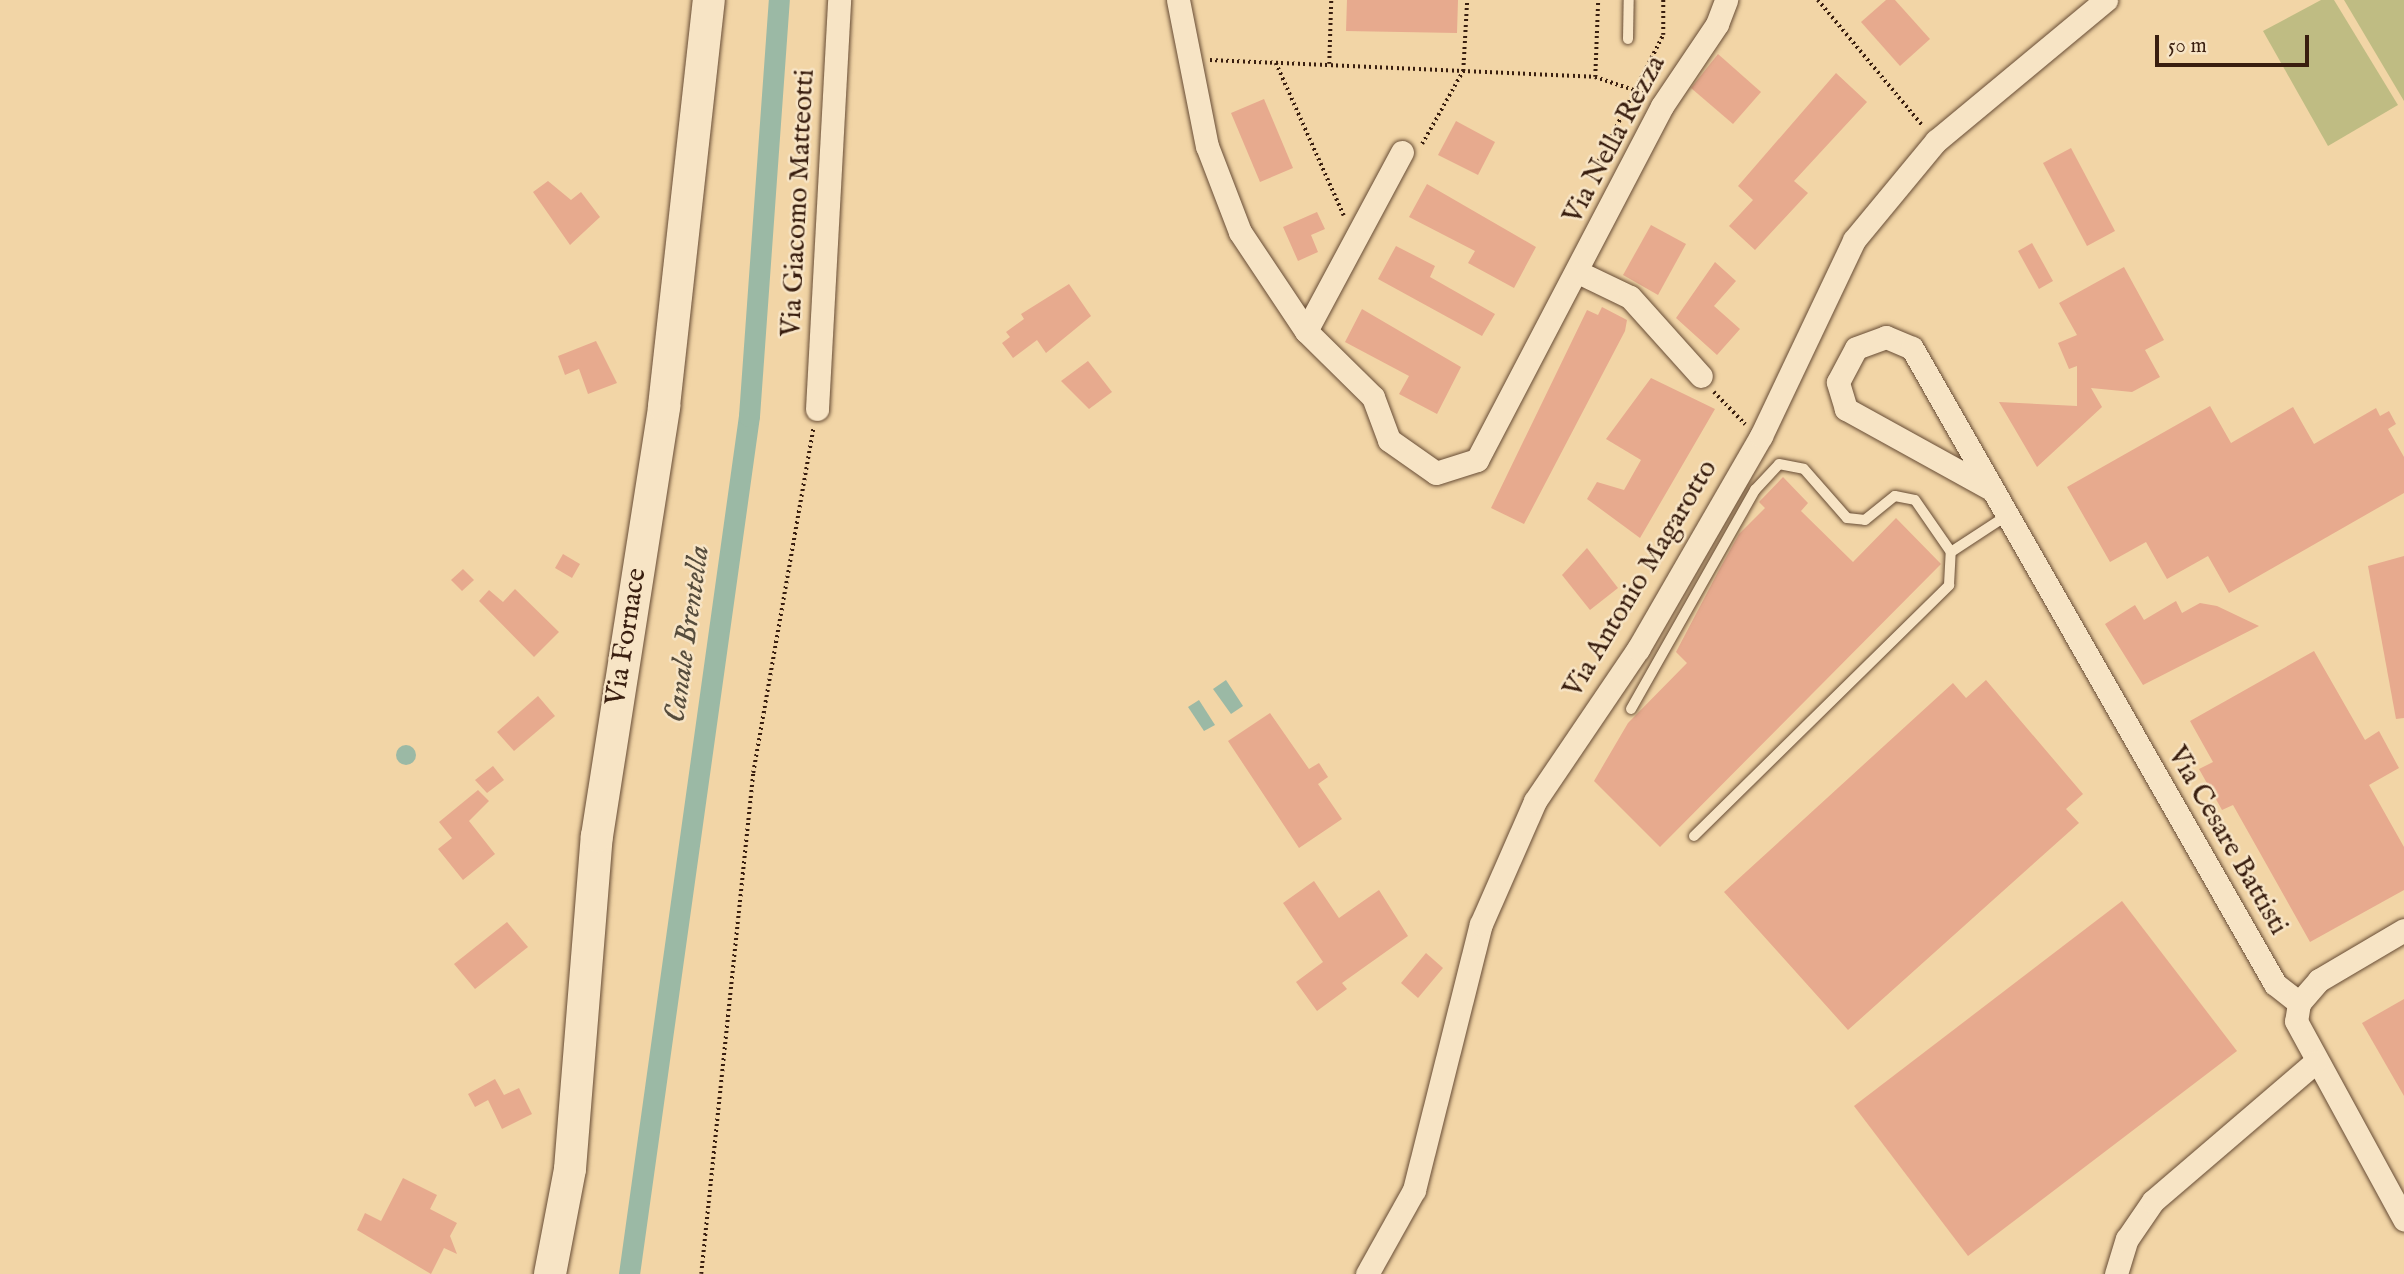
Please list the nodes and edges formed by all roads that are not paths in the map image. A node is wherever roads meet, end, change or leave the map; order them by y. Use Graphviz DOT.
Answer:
graph roads {
  1 [pos="709,0"];
  2 [pos="839,0"];
  3 [pos="1178,0"];
  4 [pos="1629,0"];
  5 [pos="1726,0"];
  6 [pos="2106,0"];
  7 [pos="1628,40"];
  8 [pos="1402,152"];
  9 [pos="1580,273"];
  10 [pos="1307,331"];
  11 [pos="1701,376"];
  12 [pos="817,409"];
  13 [pos="1991,489"];
  14 [pos="2006,516"];
  15 [pos="1951,552"];
  16 [pos="1631,709"];
  17 [pos="1694,836"];
  18 [pos="2404,930"];
  19 [pos="2299,1003"];
  20 [pos="2315,1062"];
  21 [pos="2404,1219"];
  22 [pos="550,1274"];
  23 [pos="1367,1274"];
  24 [pos="2116,1274"];
  1 -- 22 [label="street, Via Fornace"];
  2 -- 12 [label="street, Via Giacomo Matteotti"];
  3 -- 10 [label="street, Via Nella Rezza"];
  4 -- 7 [label="lane"];
  5 -- 9 [label="street, Via Nella Rezza"];
  6 -- 23 [label="street, Via Antonio Magarotto"];
  8 -- 10 [label="street"];
  9 -- 10 [label="street, Via Nella Rezza"];
  9 -- 11 [label="street"];
  13 -- 13 [label="street, Via Cesare Battisti"];
  13 -- 14 [label="street, Via Cesare Battisti"];
  14 -- 15 [label="lane"];
  14 -- 19 [label="street, Via Cesare Battisti"];
  15 -- 16 [label="lane"];
  15 -- 17 [label="lane"];
  18 -- 19 [label="street"];
  19 -- 20 [label="street"];
  20 -- 21 [label="street"];
  20 -- 24 [label="street"];
}
